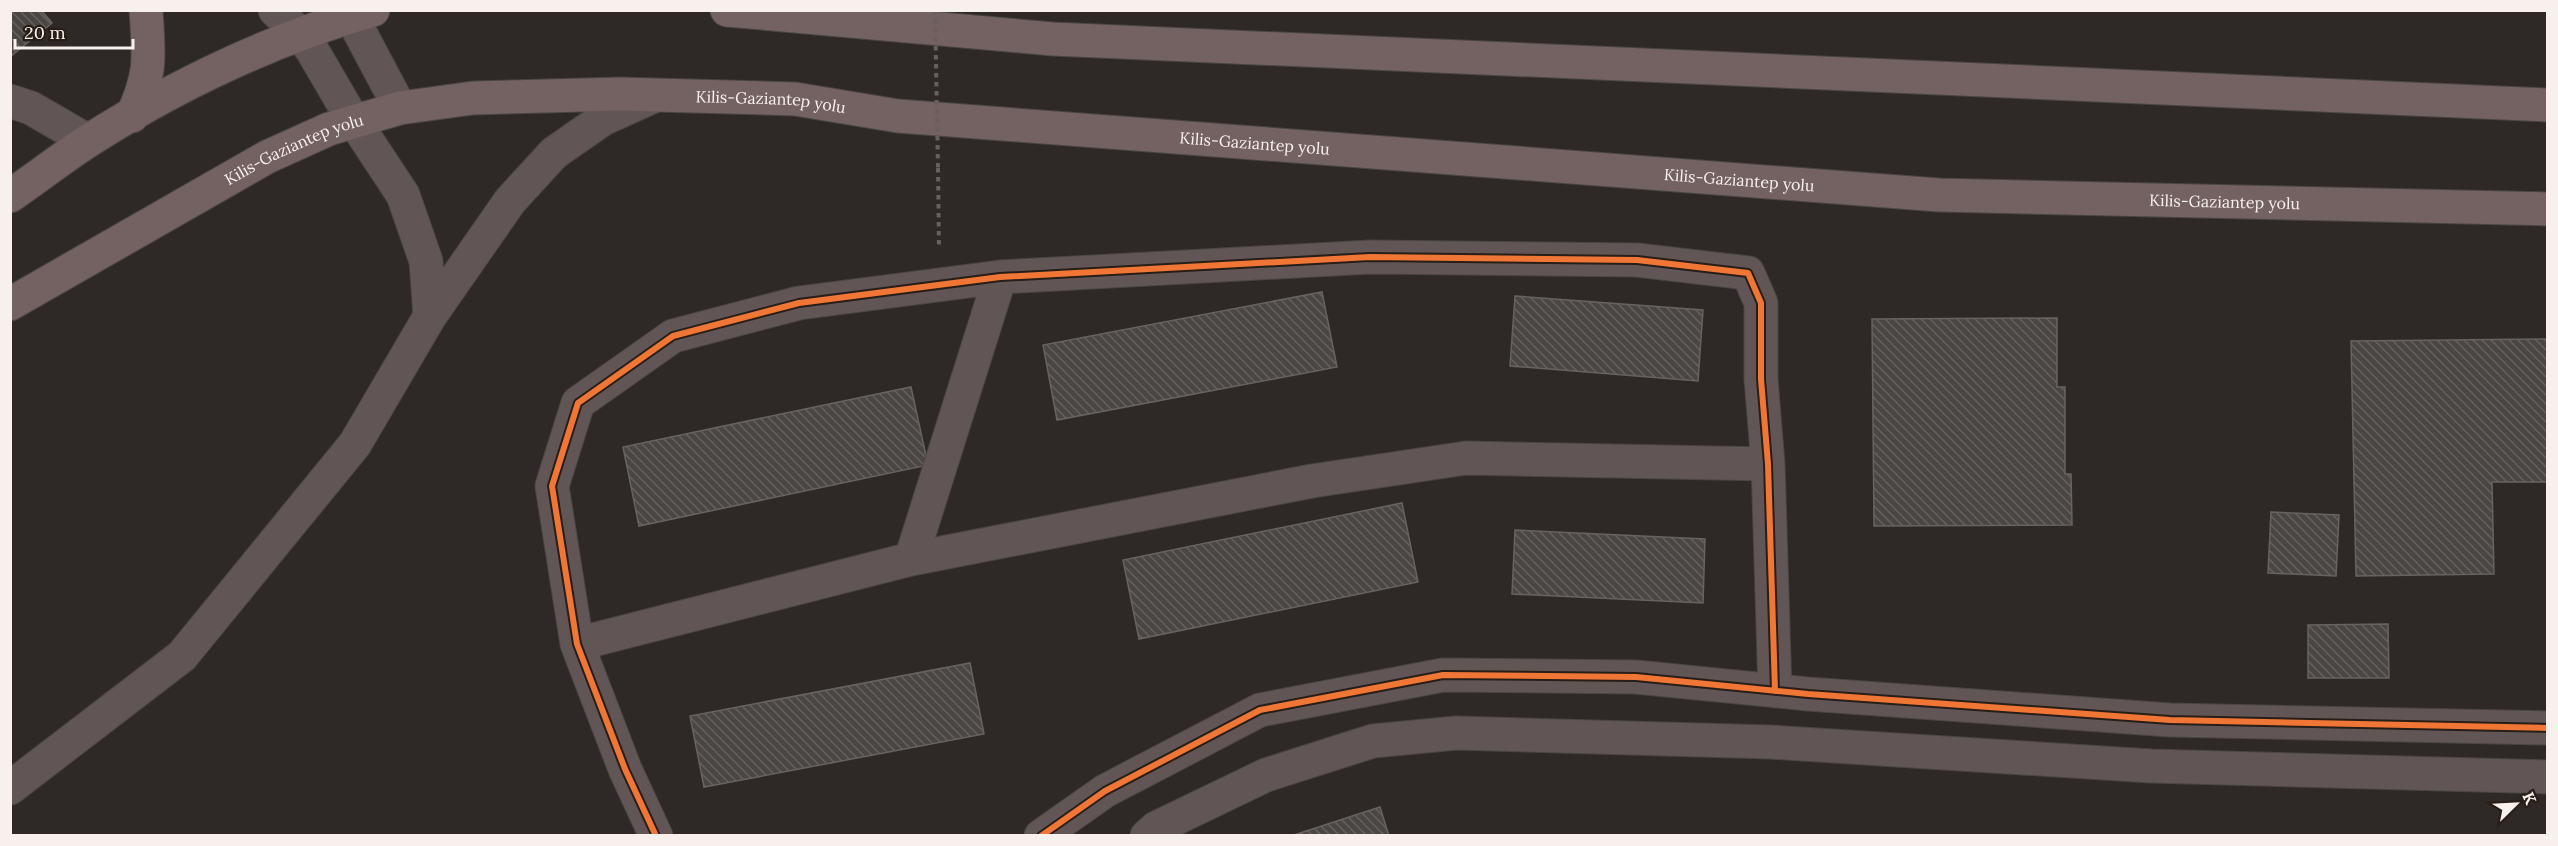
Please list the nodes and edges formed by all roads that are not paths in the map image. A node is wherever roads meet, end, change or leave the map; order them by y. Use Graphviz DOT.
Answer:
graph roads {
  1 [pos="146,10"];
  2 [pos="275,10"];
  3 [pos="735,11"];
  4 [pos="358,12"];
  5 [pos="300,34"];
  6 [pos="654,96"];
  7 [pos="10,101"];
  8 [pos="2547,105"];
  9 [pos="400,108"];
  10 [pos="132,116"];
  11 [pos="354,121"];
  12 [pos="88,141"];
  13 [pos="10,196"];
  14 [pos="2547,209"];
  15 [pos="1000,277"];
  16 [pos="10,304"];
  17 [pos="430,315"];
  18 [pos="1768,464"];
  19 [pos="911,559"];
  20 [pos="577,644"];
  21 [pos="1775,691"];
  22 [pos="2547,728"];
  23 [pos="2547,777"];
  24 [pos="10,788"];
  25 [pos="656,836"];
  26 [pos="1041,836"];
  27 [pos="1147,836"];
  1 -- 10 [label="highway"];
  2 -- 5 [label="street"];
  3 -- 8 [label="highway"];
  4 -- 5 [label="highway"];
  4 -- 9 [label="street"];
  5 -- 10 [label="highway"];
  5 -- 11 [label="street"];
  6 -- 9 [label="highway, Kilis-Gaziantep yolu"];
  6 -- 14 [label="highway, Kilis-Gaziantep yolu"];
  6 -- 17 [label="street"];
  7 -- 12 [label="street"];
  9 -- 11 [label="highway, Kilis-Gaziantep yolu"];
  10 -- 12 [label="highway"];
  11 -- 16 [label="highway, Kilis-Gaziantep yolu"];
  11 -- 17 [label="street"];
  12 -- 13 [label="highway"];
  15 -- 18 [label="street"];
  15 -- 19 [label="street"];
  15 -- 20 [label="street"];
  17 -- 24 [label="street"];
  18 -- 19 [label="street"];
  18 -- 21 [label="street"];
  19 -- 20 [label="street"];
  20 -- 25 [label="street"];
  21 -- 22 [label="street"];
  21 -- 26 [label="street"];
  23 -- 27 [label="street"];
}
